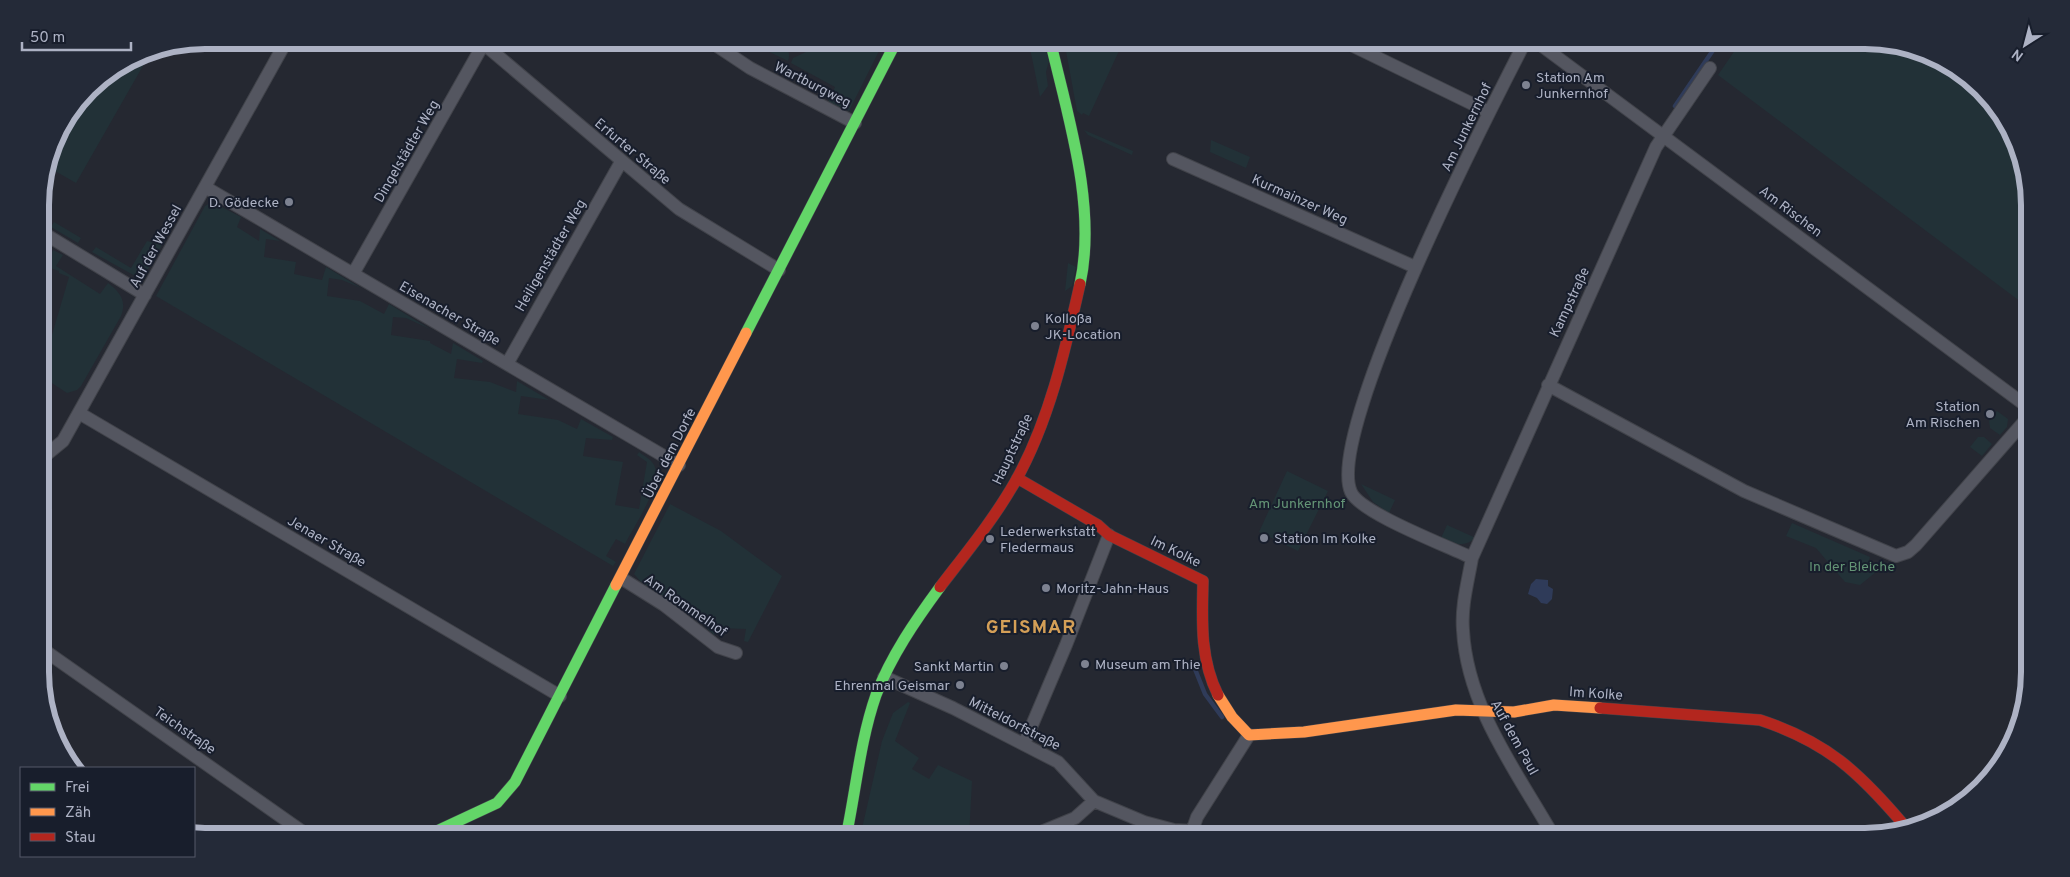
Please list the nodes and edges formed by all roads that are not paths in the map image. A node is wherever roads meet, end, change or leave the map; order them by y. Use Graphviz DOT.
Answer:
graph roads {
  1 [pos="282,49"];
  2 [pos="477,49"];
  3 [pos="489,49"];
  4 [pos="722,49"];
  5 [pos="892,49"];
  6 [pos="1052,49"];
  7 [pos="1360,49"];
  8 [pos="1521,49"];
  9 [pos="1546,49"];
  10 [pos="1710,68"];
  11 [pos="1489,112"];
  12 [pos="855,123"];
  13 [pos="1664,135"];
  14 [pos="1173,159"];
  15 [pos="621,162"];
  16 [pos="205,187"];
  17 [pos="49,236"];
  18 [pos="1415,267"];
  19 [pos="779,270"];
  20 [pos="354,274"];
  21 [pos="145,295"];
  22 [pos="507,364"];
  23 [pos="1548,385"];
  24 [pos="2021,402"];
  25 [pos="79,413"];
  26 [pos="2021,425"];
  27 [pos="49,452"];
  28 [pos="679,465"];
  29 [pos="1017,478"];
  30 [pos="1109,535"];
  31 [pos="1472,558"];
  32 [pos="621,578"];
  33 [pos="736,653"];
  34 [pos="49,654"];
  35 [pos="884,677"];
  36 [pos="560,696"];
  37 [pos="1482,712"];
  38 [pos="1249,736"];
  39 [pos="1024,744"];
  40 [pos="1094,801"];
  41 [pos="1905,823"];
  42 [pos="297,828"];
  43 [pos="444,828"];
  44 [pos="848,828"];
  45 [pos="1051,828"];
  46 [pos="1166,828"];
  47 [pos="1193,828"];
  48 [pos="1549,828"];
  1 -- 16 [label="street, Auf der Wessel"];
  2 -- 20 [label="street, Dingelstädter Weg"];
  3 -- 15 [label="street, Erfurter Straße"];
  4 -- 12 [label="street, Wartburgweg"];
  5 -- 12 [label="street, Über dem Dorfe"];
  6 -- 29 [label="street, Hauptstraße"];
  7 -- 11 [label="street"];
  8 -- 11 [label="street, Am Junkernhof"];
  9 -- 13 [label="street, Am Rischen"];
  10 -- 13 [label="street, Kampstraße"];
  11 -- 18 [label="street, Am Junkernhof"];
  12 -- 19 [label="street, Über dem Dorfe"];
  13 -- 23 [label="street, Kampstraße"];
  13 -- 24 [label="street, Am Rischen"];
  14 -- 18 [label="street, Kurmainzer Weg"];
  15 -- 19 [label="street, Erfurter Straße"];
  15 -- 22 [label="street, Heiligenstädter Weg"];
  16 -- 20 [label="street, Eisenacher Straße"];
  16 -- 21 [label="street, Auf der Wessel"];
  17 -- 21 [label="street"];
  18 -- 31 [label="street, Am Junkernhof"];
  19 -- 28 [label="street, Über dem Dorfe"];
  20 -- 22 [label="street, Eisenacher Straße"];
  21 -- 25 [label="street, Auf der Wessel"];
  22 -- 28 [label="street, Eisenacher Straße"];
  23 -- 26 [label="street"];
  23 -- 31 [label="street, Kampstraße"];
  25 -- 27 [label="street, Auf der Wessel"];
  25 -- 36 [label="street, Jenaer Straße"];
  28 -- 32 [label="street, Über dem Dorfe"];
  29 -- 30 [label="street, Im Kolke"];
  29 -- 35 [label="street, Hauptstraße"];
  30 -- 38 [label="street, Im Kolke"];
  30 -- 39 [label="street"];
  31 -- 37 [label="street, Auf dem Paul"];
  32 -- 33 [label="street, Am Rommelhof"];
  32 -- 36 [label="street, Über dem Dorfe"];
  34 -- 42 [label="street, Teichstraße"];
  35 -- 39 [label="street, Mitteldorfstraße"];
  35 -- 44 [label="street, Hauptstraße"];
  36 -- 43 [label="street, Über dem Dorfe"];
  37 -- 38 [label="street, Im Kolke"];
  37 -- 41 [label="street, Im Kolke"];
  37 -- 48 [label="street, Auf dem Paul"];
  38 -- 47 [label="street"];
  39 -- 40 [label="street, Mitteldorfstraße"];
  40 -- 45 [label="street"];
  40 -- 46 [label="street, Mitteldorfstraße"];
}
